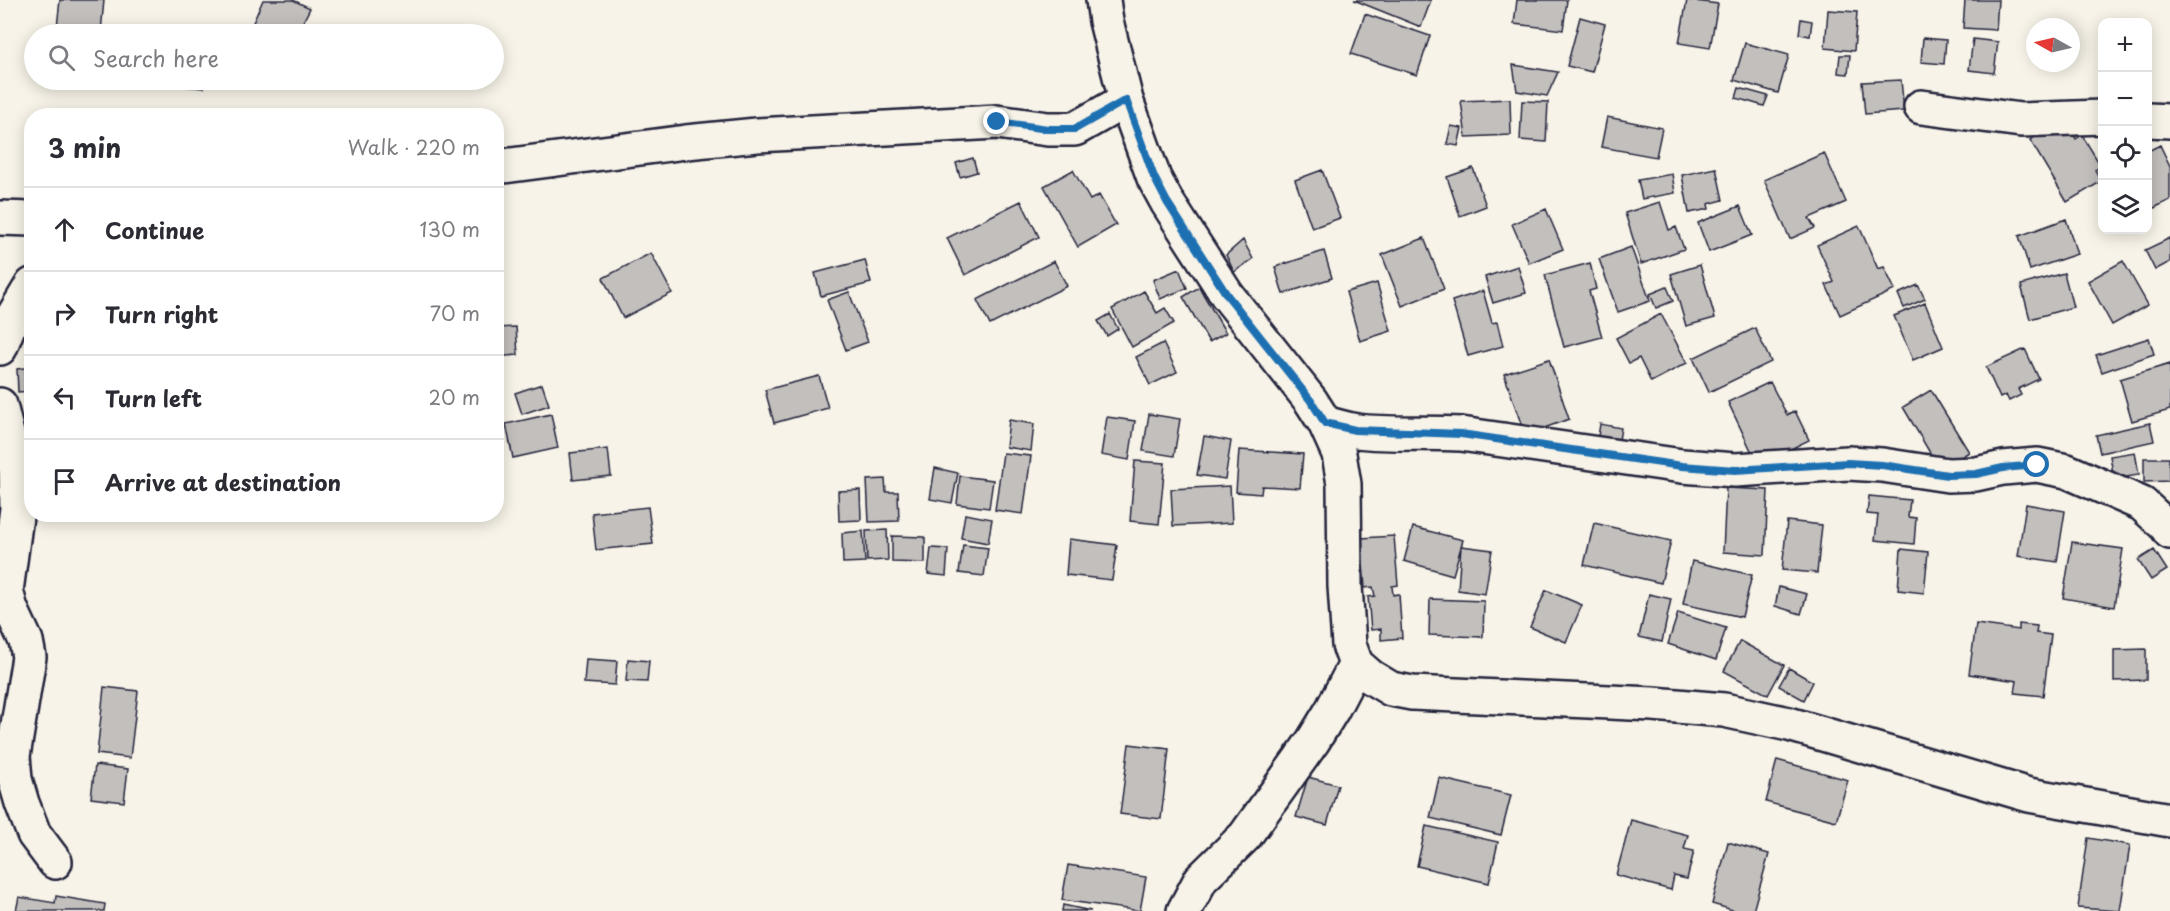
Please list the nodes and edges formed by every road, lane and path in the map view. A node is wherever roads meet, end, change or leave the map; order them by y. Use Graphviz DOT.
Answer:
graph roads {
  1 [pos="1102,0"];
  2 [pos="1126,100"];
  3 [pos="1921,107"];
  4 [pos="2098,117"];
  5 [pos="2152,120"];
  6 [pos="2170,121"];
  7 [pos="504,166"];
  8 [pos="0,218"];
  9 [pos="24,219"];
  10 [pos="24,298"];
  11 [pos="0,348"];
  12 [pos="0,405"];
  13 [pos="1325,423"];
  14 [pos="2170,532"];
  15 [pos="1356,664"];
  16 [pos="2170,820"];
  17 [pos="55,861"];
  18 [pos="1184,911"];
  1 -- 2 [label="street"];
  2 -- 7 [label="street"];
  2 -- 13 [label="street"];
  3 -- 4 [label="street"];
  5 -- 6 [label="street"];
  8 -- 9 [label="street"];
  10 -- 11 [label="street"];
  12 -- 17 [label="street"];
  13 -- 14 [label="street"];
  13 -- 15 [label="street"];
  15 -- 16 [label="street"];
  15 -- 18 [label="street"];
}
